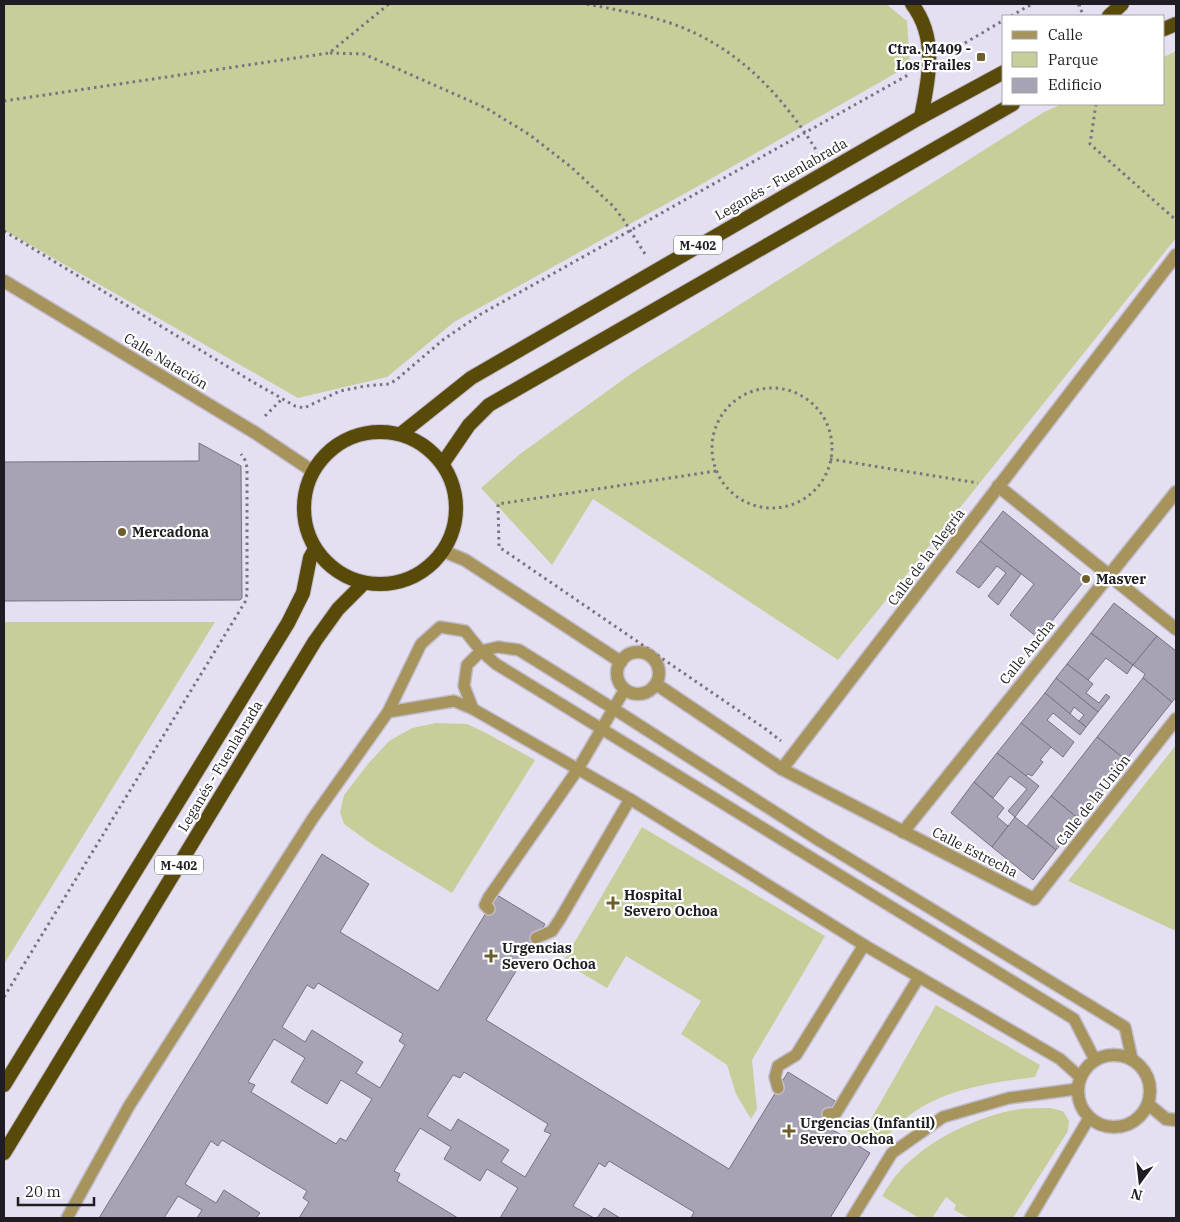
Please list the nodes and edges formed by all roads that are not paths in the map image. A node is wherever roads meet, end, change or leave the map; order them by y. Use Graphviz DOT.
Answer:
graph roads {
  1 [pos="912,4"];
  2 [pos="1122,4"];
  3 [pos="1110,15"];
  4 [pos="1002,73"];
  5 [pos="1011,105"];
  6 [pos="921,117"];
  7 [pos="1176,255"];
  8 [pos="4,281"];
  9 [pos="402,433"];
  10 [pos="443,463"];
  11 [pos="311,470"];
  12 [pos="998,486"];
  13 [pos="1176,492"];
  14 [pos="316,549"];
  15 [pos="443,551"];
  16 [pos="1110,574"];
  17 [pos="364,583"];
  18 [pos="1176,629"];
  19 [pos="481,651"];
  20 [pos="621,662"];
  21 [pos="656,684"];
  22 [pos="626,690"];
  23 [pos="473,708"];
  24 [pos="614,709"];
  25 [pos="388,712"];
  26 [pos="1176,719"];
  27 [pos="602,729"];
  28 [pos="578,769"];
  29 [pos="782,769"];
  30 [pos="630,799"];
  31 [pos="902,832"];
  32 [pos="1034,899"];
  33 [pos="489,909"];
  34 [pos="536,938"];
  35 [pos="864,945"];
  36 [pos="919,978"];
  37 [pos="1132,1059"];
  38 [pos="1095,1060"];
  39 [pos="1078,1083"];
  40 [pos="4,1085"];
  41 [pos="778,1088"];
  42 [pos="1148,1104"];
  43 [pos="828,1114"];
  44 [pos="1089,1118"];
  45 [pos="1176,1120"];
  46 [pos="4,1153"];
  47 [pos="67,1218"];
  48 [pos="852,1218"];
  49 [pos="1030,1218"];
  1 -- 6 [label="highway"];
  2 -- 3 [label="highway"];
  4 -- 6 [label="highway, Leganés - Fuenlabrada / M-402"];
  5 -- 10 [label="highway, M-402"];
  6 -- 9 [label="highway, Leganés - Fuenlabrada / M-402"];
  7 -- 12 [label="street, Calle de la Alegría"];
  8 -- 11 [label="street, Calle Natación"];
  9 -- 10 [label="highway"];
  9 -- 11 [label="highway"];
  10 -- 15 [label="highway"];
  11 -- 14 [label="highway"];
  12 -- 16 [label="street"];
  12 -- 29 [label="street, Calle de la Alegría"];
  13 -- 16 [label="street, Calle Ancha"];
  14 -- 17 [label="highway"];
  14 -- 40 [label="highway, Leganés - Fuenlabrada / M-402"];
  15 -- 17 [label="highway"];
  15 -- 20 [label="street"];
  16 -- 18 [label="street"];
  16 -- 31 [label="street, Calle Ancha"];
  17 -- 46 [label="highway, Leganés - Fuenlabrada / M-402"];
  19 -- 23 [label="lane"];
  19 -- 24 [label="lane"];
  19 -- 25 [label="lane"];
  19 -- 27 [label="lane"];
  20 -- 21 [label="street"];
  20 -- 22 [label="street"];
  21 -- 22 [label="street"];
  21 -- 29 [label="street"];
  22 -- 24 [label="lane"];
  23 -- 25 [label="lane"];
  23 -- 28 [label="lane"];
  24 -- 27 [label="lane"];
  24 -- 37 [label="lane"];
  25 -- 47 [label="lane"];
  26 -- 32 [label="street, Calle de la Unión"];
  27 -- 28 [label="lane"];
  27 -- 38 [label="lane"];
  28 -- 30 [label="lane"];
  28 -- 33 [label="lane"];
  29 -- 31 [label="street"];
  30 -- 34 [label="lane"];
  30 -- 35 [label="lane"];
  31 -- 32 [label="street, Calle Estrecha"];
  35 -- 36 [label="lane"];
  35 -- 41 [label="lane"];
  36 -- 39 [label="lane"];
  36 -- 43 [label="lane"];
  37 -- 38 [label="street"];
  37 -- 42 [label="street"];
  38 -- 39 [label="street"];
  39 -- 44 [label="street"];
  39 -- 48 [label="lane"];
  42 -- 44 [label="street"];
  42 -- 45 [label="street"];
  44 -- 49 [label="lane"];
}
